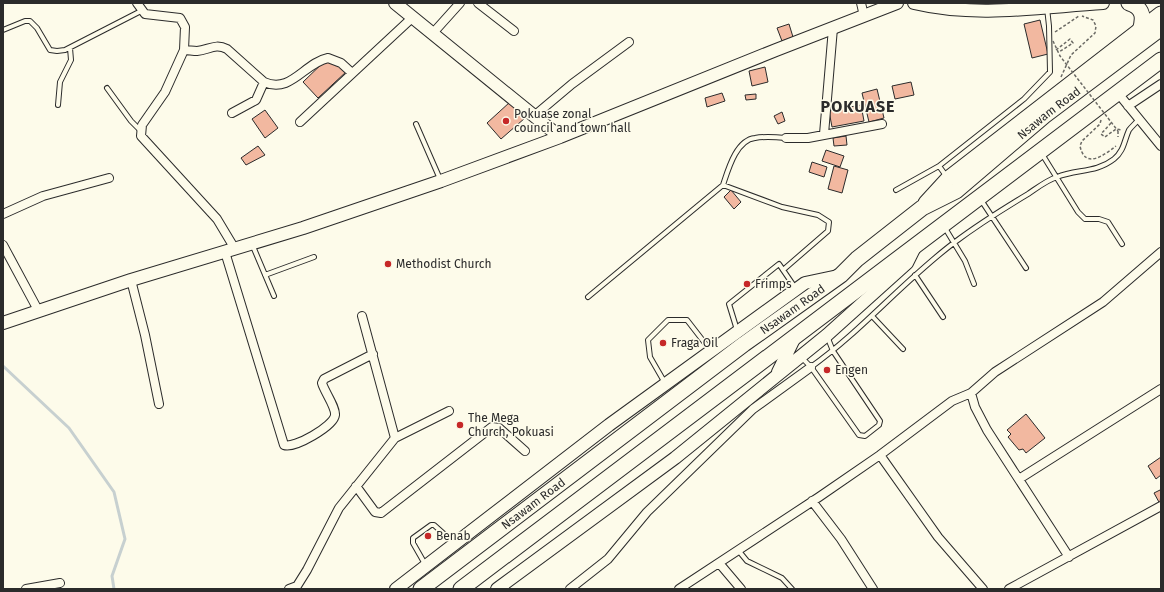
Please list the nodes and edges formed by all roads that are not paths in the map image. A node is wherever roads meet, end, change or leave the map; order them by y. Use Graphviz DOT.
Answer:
graph roads {
  1 [pos="137,3"];
  2 [pos="395,3"];
  3 [pos="460,3"];
  4 [pos="478,3"];
  5 [pos="861,3"];
  6 [pos="897,3"];
  7 [pos="914,3"];
  8 [pos="1103,3"];
  9 [pos="1129,3"];
  10 [pos="1046,6"];
  11 [pos="141,11"];
  12 [pos="1161,14"];
  13 [pos="864,16"];
  14 [pos="413,17"];
  15 [pos="833,28"];
  16 [pos="1161,28"];
  17 [pos="3,30"];
  18 [pos="514,31"];
  19 [pos="1140,31"];
  20 [pos="433,33"];
  21 [pos="629,42"];
  22 [pos="70,48"];
  23 [pos="184,50"];
  24 [pos="1161,60"];
  25 [pos="352,74"];
  26 [pos="264,82"];
  27 [pos="1161,84"];
  28 [pos="107,88"];
  29 [pos="1112,96"];
  30 [pos="58,105"];
  31 [pos="1128,106"];
  32 [pos="232,113"];
  33 [pos="534,116"];
  34 [pos="1139,119"];
  35 [pos="300,122"];
  36 [pos="416,124"];
  37 [pos="882,124"];
  38 [pos="141,130"];
  39 [pos="824,134"];
  40 [pos="560,137"];
  41 [pos="786,138"];
  42 [pos="1161,146"];
  43 [pos="1040,152"];
  44 [pos="939,166"];
  45 [pos="1056,177"];
  46 [pos="109,178"];
  47 [pos="948,179"];
  48 [pos="441,181"];
  49 [pos="723,185"];
  50 [pos="896,190"];
  51 [pos="979,198"];
  52 [pos="922,208"];
  53 [pos="3,214"];
  54 [pos="992,216"];
  55 [pos="943,225"];
  56 [pos="953,243"];
  57 [pos="252,244"];
  58 [pos="1122,244"];
  59 [pos="3,245"];
  60 [pos="915,247"];
  61 [pos="230,251"];
  62 [pos="1161,252"];
  63 [pos="314,257"];
  64 [pos="1026,268"];
  65 [pos="783,270"];
  66 [pos="265,275"];
  67 [pos="841,275"];
  68 [pos="915,275"];
  69 [pos="131,280"];
  70 [pos="974,284"];
  71 [pos="796,289"];
  72 [pos="274,296"];
  73 [pos="588,296"];
  74 [pos="38,310"];
  75 [pos="362,316"];
  76 [pos="872,316"];
  77 [pos="943,317"];
  78 [pos="3,323"];
  79 [pos="738,332"];
  80 [pos="827,336"];
  81 [pos="795,337"];
  82 [pos="903,349"];
  83 [pos="711,351"];
  84 [pos="833,351"];
  85 [pos="373,354"];
  86 [pos="800,357"];
  87 [pos="811,367"];
  88 [pos="775,376"];
  89 [pos="665,384"];
  90 [pos="1161,389"];
  91 [pos="970,393"];
  92 [pos="159,404"];
  93 [pos="449,411"];
  94 [pos="396,438"];
  95 [pos="524,451"];
  96 [pos="880,454"];
  97 [pos="1019,479"];
  98 [pos="356,486"];
  99 [pos="812,501"];
  100 [pos="1161,506"];
  101 [pos="455,544"];
  102 [pos="738,549"];
  103 [pos="1069,557"];
  104 [pos="719,563"];
  105 [pos="426,566"];
  106 [pos="60,583"];
  107 [pos="26,589"];
  108 [pos="289,589"];
  109 [pos="396,589"];
  110 [pos="421,589"];
  111 [pos="461,589"];
  112 [pos="497,589"];
  113 [pos="570,589"];
  114 [pos="679,589"];
  115 [pos="741,589"];
  116 [pos="792,589"];
  117 [pos="873,589"];
  118 [pos="983,589"];
  119 [pos="1009,589"];
  1 -- 11 [label="street"];
  2 -- 14 [label="street"];
  3 -- 20 [label="street"];
  4 -- 18 [label="street"];
  5 -- 13 [label="street"];
  6 -- 13 [label="street"];
  7 -- 10 [label="street"];
  8 -- 10 [label="street"];
  9 -- 19 [label="highway"];
  10 -- 44 [label="lane"];
  11 -- 22 [label="lane"];
  11 -- 23 [label="street"];
  12 -- 19 [label="highway"];
  13 -- 15 [label="street"];
  14 -- 20 [label="street"];
  14 -- 25 [label="street"];
  15 -- 39 [label="street"];
  15 -- 40 [label="street"];
  16 -- 52 [label="highway, Nsawam Road"];
  17 -- 22 [label="lane"];
  19 -- 47 [label="highway"];
  20 -- 33 [label="street"];
  21 -- 33 [label="street"];
  22 -- 30 [label="lane"];
  23 -- 26 [label="street"];
  23 -- 38 [label="street"];
  24 -- 29 [label="highway, Nsawam Road"];
  25 -- 26 [label="street"];
  25 -- 35 [label="street"];
  26 -- 32 [label="street"];
  27 -- 31 [label="street"];
  28 -- 38 [label="lane"];
  29 -- 31 [label="street"];
  29 -- 43 [label="highway, Nsawam Road"];
  31 -- 34 [label="street"];
  33 -- 40 [label="street"];
  34 -- 42 [label="street"];
  34 -- 45 [label="lane"];
  36 -- 48 [label="lane"];
  37 -- 39 [label="street"];
  38 -- 61 [label="street"];
  39 -- 41 [label="street"];
  40 -- 48 [label="street"];
  41 -- 49 [label="lane"];
  43 -- 45 [label="lane"];
  43 -- 51 [label="highway, Nsawam Road"];
  44 -- 47 [label="lane"];
  44 -- 50 [label="lane"];
  45 -- 54 [label="lane"];
  45 -- 58 [label="lane"];
  46 -- 53 [label="street"];
  47 -- 52 [label="highway"];
  48 -- 57 [label="street"];
  49 -- 65 [label="lane"];
  49 -- 73 [label="lane"];
  51 -- 54 [label="lane"];
  51 -- 55 [label="highway, Nsawam Road"];
  52 -- 67 [label="highway, Nsawam Road"];
  54 -- 56 [label="lane"];
  54 -- 64 [label="lane"];
  55 -- 56 [label="lane"];
  55 -- 60 [label="highway, Nsawam Road"];
  56 -- 68 [label="lane"];
  56 -- 70 [label="lane"];
  57 -- 61 [label="street"];
  57 -- 66 [label="lane"];
  59 -- 74 [label="street"];
  60 -- 80 [label="street"];
  60 -- 81 [label="highway, Nsawam Road"];
  61 -- 69 [label="street"];
  61 -- 85 [label="street"];
  62 -- 91 [label="street"];
  63 -- 66 [label="lane"];
  65 -- 71 [label="lane"];
  65 -- 79 [label="lane"];
  66 -- 72 [label="lane"];
  67 -- 71 [label="street"];
  67 -- 110 [label="highway, Nsawam Road"];
  68 -- 76 [label="lane"];
  68 -- 77 [label="lane"];
  69 -- 74 [label="street"];
  69 -- 92 [label="street"];
  71 -- 79 [label="street"];
  74 -- 78 [label="street"];
  75 -- 85 [label="street"];
  76 -- 82 [label="lane"];
  76 -- 84 [label="lane"];
  79 -- 83 [label="street"];
  80 -- 84 [label="lane"];
  80 -- 86 [label="street"];
  81 -- 88 [label="street"];
  81 -- 111 [label="highway, Nsawam Road"];
  83 -- 89 [label="street"];
  83 -- 89 [label="lane"];
  84 -- 87 [label="lane"];
  84 -- 87 [label="lane"];
  85 -- 94 [label="street"];
  86 -- 87 [label="lane"];
  86 -- 88 [label="street"];
  87 -- 113 [label="street"];
  88 -- 112 [label="street"];
  89 -- 101 [label="street"];
  90 -- 97 [label="street"];
  91 -- 96 [label="street"];
  91 -- 97 [label="street"];
  93 -- 94 [label="street"];
  94 -- 98 [label="street"];
  95 -- 98 [label="street"];
  96 -- 99 [label="street"];
  96 -- 118 [label="street"];
  97 -- 103 [label="street"];
  98 -- 108 [label="street"];
  99 -- 102 [label="street"];
  99 -- 117 [label="street"];
  100 -- 103 [label="street"];
  101 -- 105 [label="street"];
  101 -- 105 [label="lane"];
  102 -- 104 [label="street"];
  102 -- 116 [label="lane"];
  103 -- 119 [label="street"];
  104 -- 114 [label="street"];
  104 -- 115 [label="street"];
  105 -- 109 [label="street"];
  106 -- 107 [label="street"];
}
